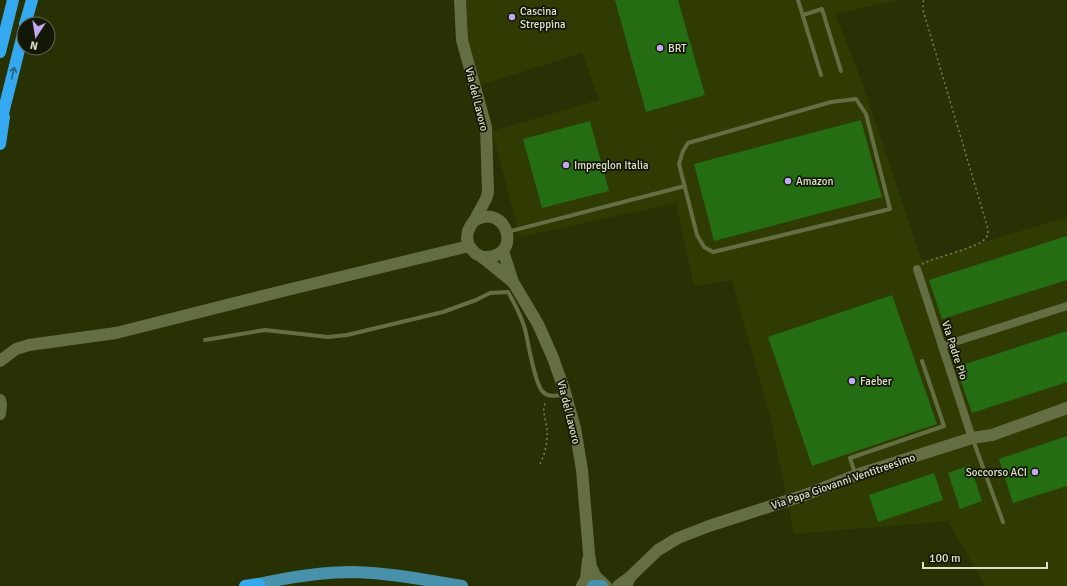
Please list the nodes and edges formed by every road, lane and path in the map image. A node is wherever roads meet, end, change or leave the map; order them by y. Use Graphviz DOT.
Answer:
graph roads {
  1 [pos="13,0"];
  2 [pos="32,0"];
  3 [pos="460,0"];
  4 [pos="798,0"];
  5 [pos="924,0"];
  6 [pos="28,16"];
  7 [pos="803,16"];
  8 [pos="0,52"];
  9 [pos="17,56"];
  10 [pos="841,71"];
  11 [pos="821,75"];
  12 [pos="6,100"];
  13 [pos="0,125"];
  14 [pos="0,144"];
  15 [pos="685,186"];
  16 [pos="486,199"];
  17 [pos="493,218"];
  18 [pos="474,221"];
  19 [pos="507,232"];
  20 [pos="469,246"];
  21 [pos="503,250"];
  22 [pos="482,257"];
  23 [pos="918,270"];
  24 [pos="512,287"];
  25 [pos="1067,306"];
  26 [pos="205,340"];
  27 [pos="942,346"];
  28 [pos="922,361"];
  29 [pos="1,362"];
  30 [pos="566,395"];
  31 [pos="551,396"];
  32 [pos="0,400"];
  33 [pos="1067,408"];
  34 [pos="0,414"];
  35 [pos="972,438"];
  36 [pos="540,464"];
  37 [pos="856,475"];
  38 [pos="1003,522"];
  39 [pos="589,553"];
  40 [pos="628,581"];
  41 [pos="254,585"];
  42 [pos="245,586"];
  43 [pos="462,586"];
  44 [pos="582,586"];
  45 [pos="593,586"];
  46 [pos="602,586"];
  47 [pos="606,586"];
  48 [pos="618,586"];
  1 -- 8 [label="highway"];
  2 -- 6 [label="highway"];
  3 -- 16 [label="street, Via del Lavoro"];
  4 -- 7 [label="lane"];
  5 -- 23 [label="path"];
  7 -- 10 [label="lane"];
  7 -- 11 [label="lane"];
  12 -- 9 [label="highway, one-way"];
  12 -- 13 [label="highway"];
  12 -- 14 [label="highway"];
  15 -- 15 [label="lane"];
  15 -- 19 [label="lane"];
  16 -- 17 [label="street, Via del Lavoro"];
  16 -- 18 [label="street, Via del Lavoro"];
  17 -- 18 [label="street"];
  17 -- 19 [label="street, Via del Lavoro"];
  18 -- 20 [label="street, Via del Lavoro"];
  19 -- 21 [label="street, Via del Lavoro"];
  20 -- 22 [label="street, Via del Lavoro"];
  20 -- 29 [label="street"];
  21 -- 22 [label="street"];
  21 -- 24 [label="street, Via del Lavoro"];
  22 -- 24 [label="street, Via del Lavoro"];
  23 -- 27 [label="street, Via Padre Pio"];
  24 -- 26 [label="lane"];
  24 -- 30 [label="street, Via del Lavoro"];
  24 -- 31 [label="lane"];
  25 -- 27 [label="street"];
  27 -- 35 [label="street, Via Padre Pio"];
  28 -- 37 [label="lane"];
  30 -- 31 [label="lane"];
  30 -- 39 [label="street, Via del Lavoro"];
  31 -- 36 [label="path"];
  32 -- 34 [label="street"];
  33 -- 35 [label="street, Via Papa Giovanni Ventitreesimo"];
  35 -- 37 [label="street, Via Papa Giovanni Ventitreesimo"];
  35 -- 38 [label="lane"];
  37 -- 40 [label="street, Via Papa Giovanni Ventitreesimo"];
  39 -- 44 [label="street, Via del Lavoro"];
  39 -- 47 [label="street, Via del Lavoro"];
  40 -- 48 [label="street, Via Papa Giovanni Ventitreesimo"];
  41 -- 42 [label="highway"];
  41 -- 43 [label="main road"];
  45 -- 46 [label="main road"];
}
